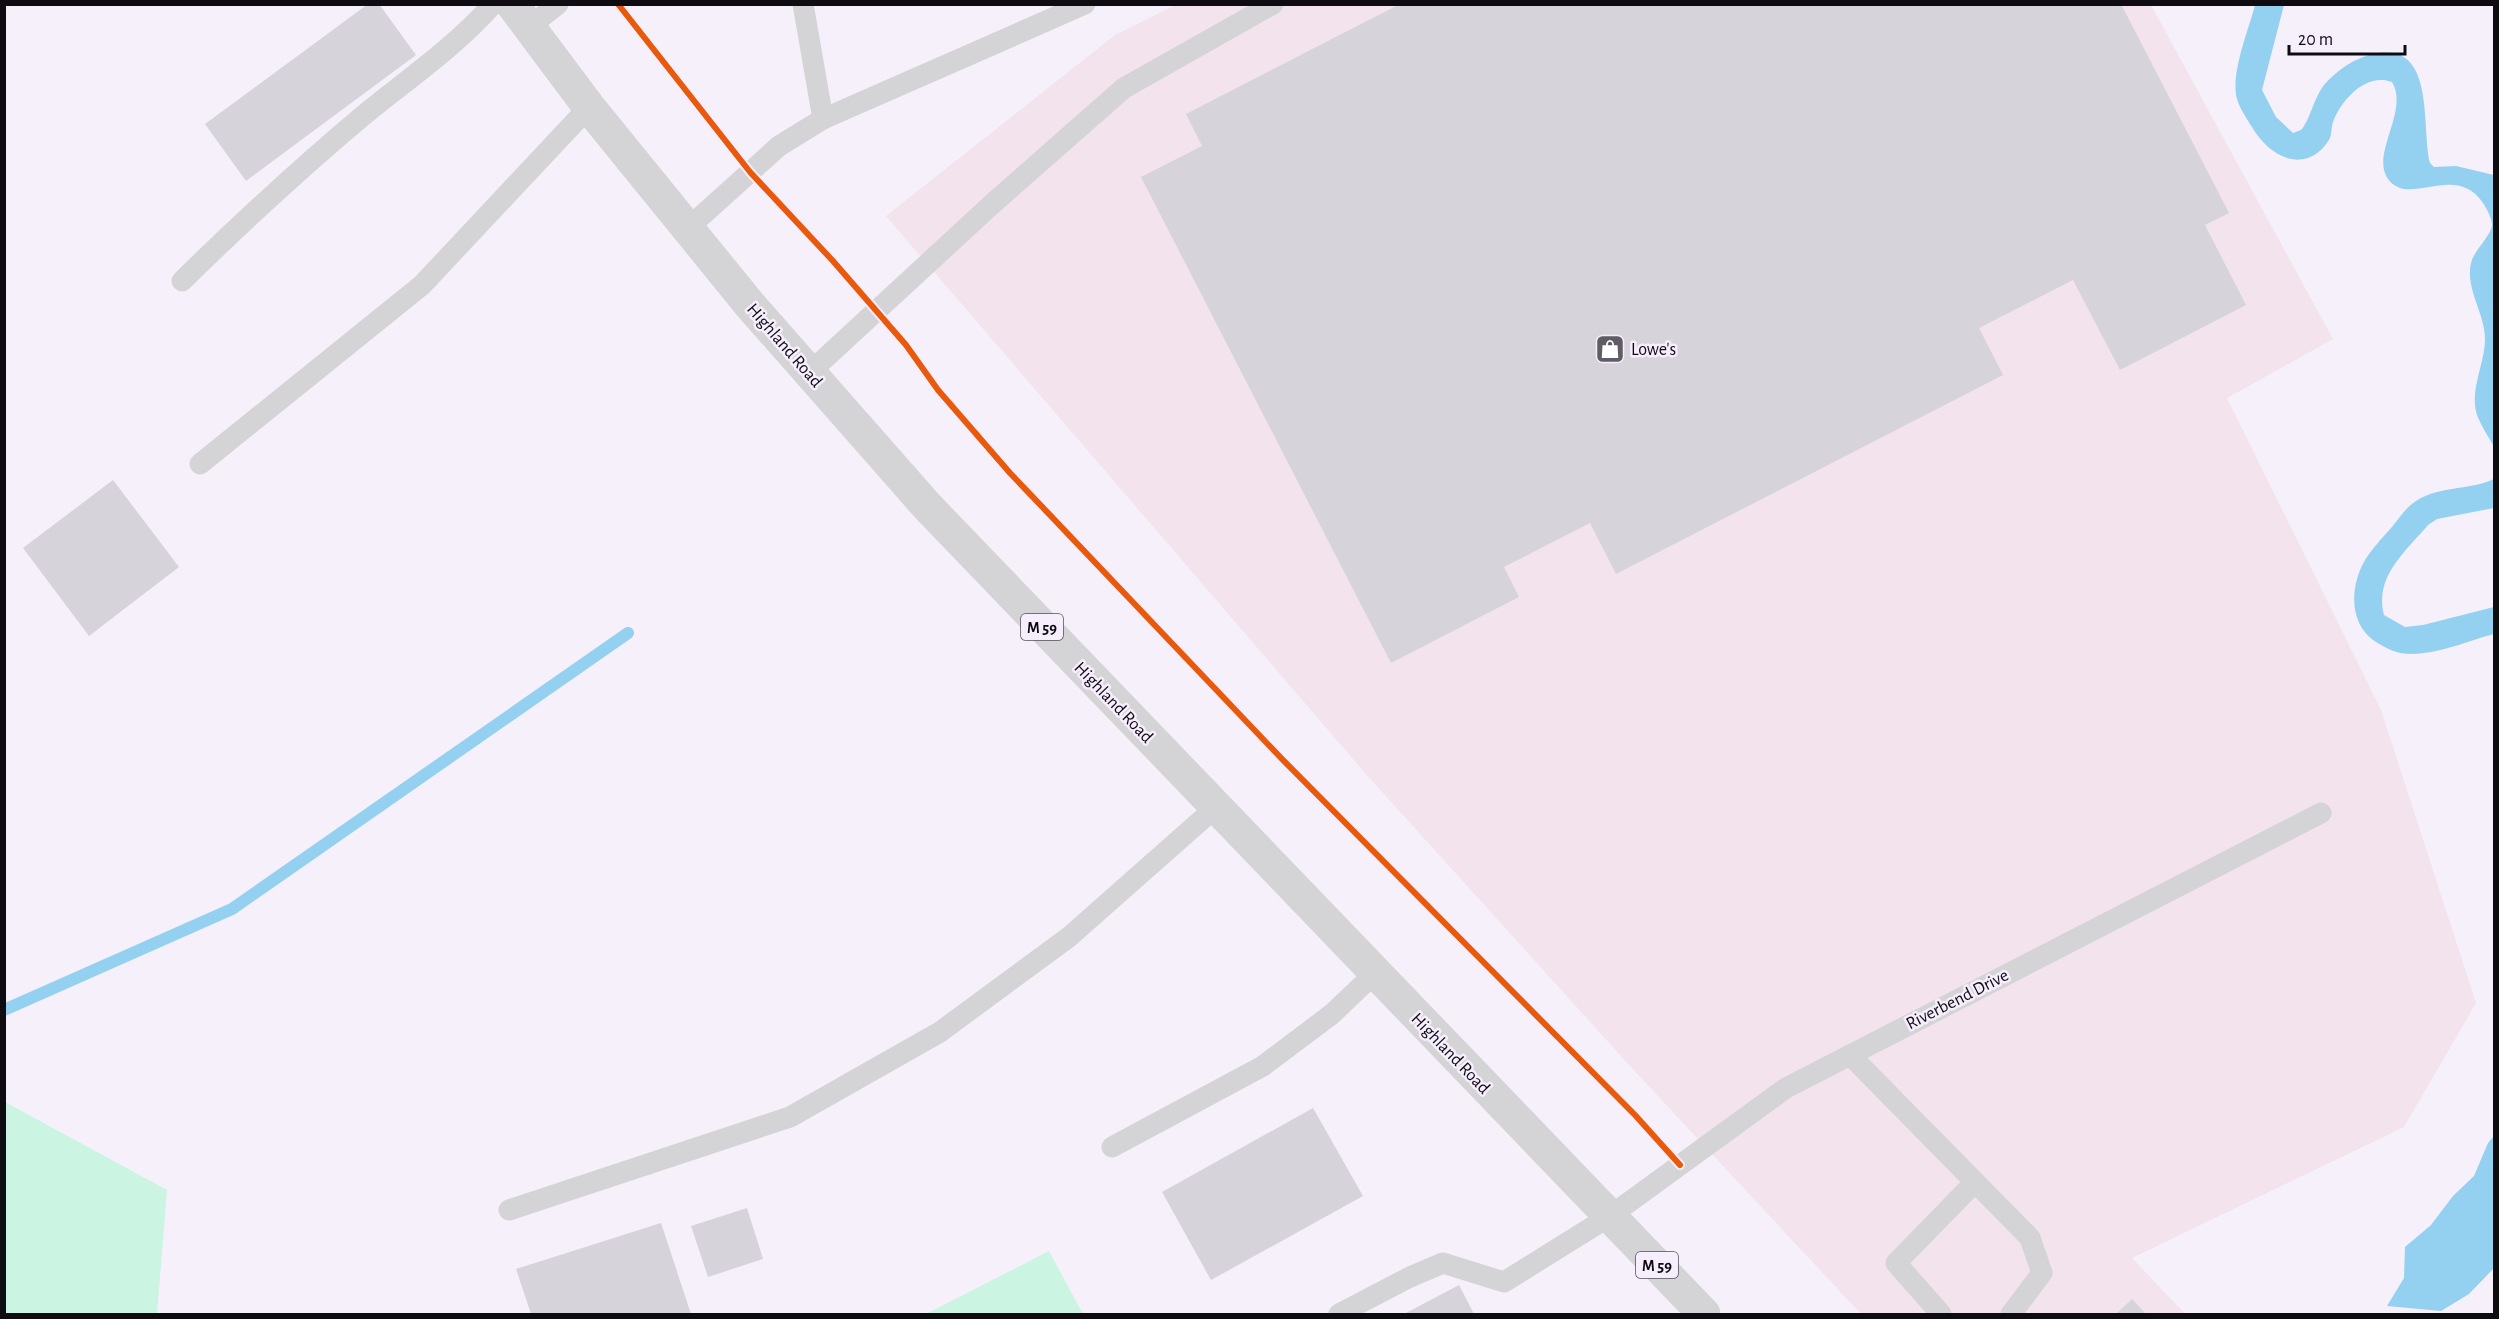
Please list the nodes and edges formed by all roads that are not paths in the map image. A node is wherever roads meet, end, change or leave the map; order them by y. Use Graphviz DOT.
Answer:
graph roads {
  1 [pos="494,4"];
  2 [pos="558,4"];
  3 [pos="803,4"];
  4 [pos="1085,4"];
  5 [pos="1273,4"];
  6 [pos="520,16"];
  7 [pos="589,107"];
  8 [pos="823,119"];
  9 [pos="688,228"];
  10 [pos="182,280"];
  11 [pos="809,373"];
  12 [pos="200,464"];
  13 [pos="1215,808"];
  14 [pos="2321,813"];
  15 [pos="1374,974"];
  16 [pos="1850,1055"];
  17 [pos="1112,1147"];
  18 [pos="1975,1182"];
  19 [pos="509,1209"];
  20 [pos="1610,1216"];
  21 [pos="1339,1314"];
  22 [pos="1704,1314"];
  23 [pos="1941,1314"];
  24 [pos="2011,1314"];
  1 -- 10 [label="lane"];
  2 -- 6 [label="lane"];
  3 -- 8 [label="lane"];
  4 -- 8 [label="lane"];
  5 -- 11 [label="lane"];
  6 -- 7 [label="highway, Highland Road / M 59"];
  7 -- 9 [label="highway, Highland Road / M 59"];
  7 -- 12 [label="lane"];
  8 -- 9 [label="lane"];
  9 -- 11 [label="highway, Highland Road / M 59"];
  11 -- 13 [label="highway, Highland Road / M 59"];
  13 -- 15 [label="highway, Highland Road / M 59"];
  13 -- 19 [label="lane"];
  14 -- 16 [label="lane, Riverbend Drive"];
  15 -- 17 [label="lane"];
  15 -- 20 [label="highway, Highland Road / M 59"];
  16 -- 18 [label="lane"];
  16 -- 20 [label="lane, Riverbend Drive"];
  18 -- 23 [label="lane"];
  18 -- 24 [label="lane"];
  20 -- 21 [label="lane, Riverbend Drive"];
  20 -- 22 [label="highway, Highland Road / M 59"];
}
